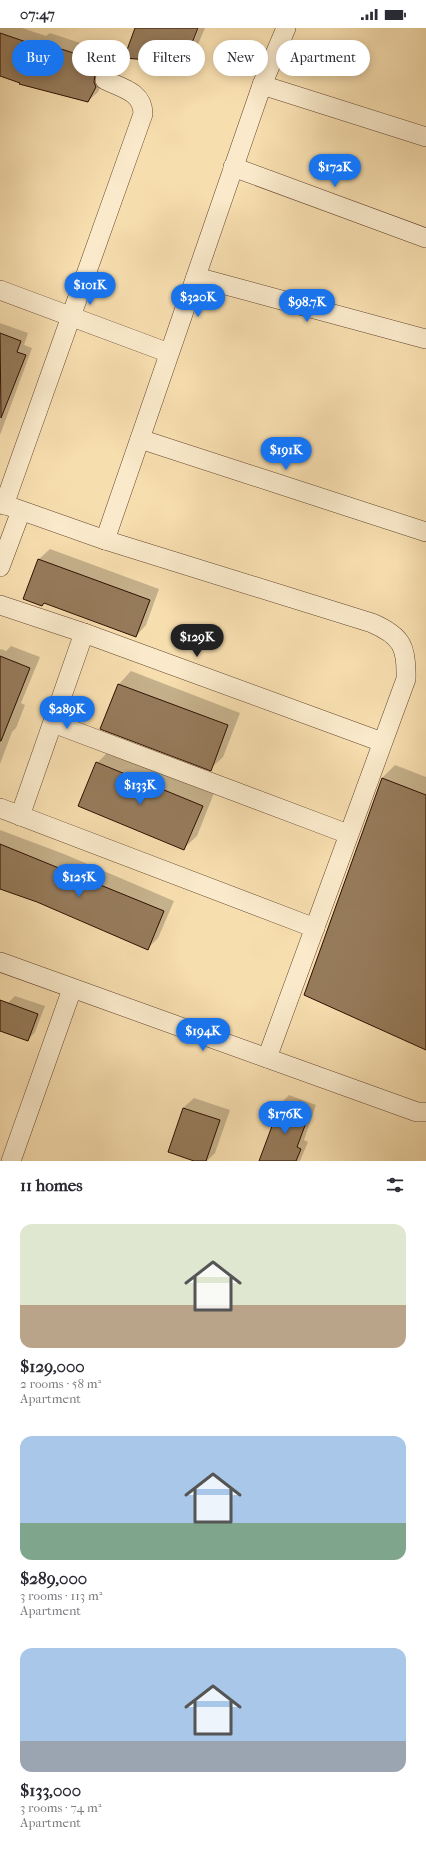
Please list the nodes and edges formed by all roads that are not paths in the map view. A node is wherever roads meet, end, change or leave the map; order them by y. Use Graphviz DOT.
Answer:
graph roads {
  1 [pos="286,28"];
  2 [pos="105,80"];
  3 [pos="262,85"];
  4 [pos="426,137"];
  5 [pos="233,167"];
  6 [pos="426,238"];
  7 [pos="196,277"];
  8 [pos="0,290"];
  9 [pos="71,315"];
  10 [pos="426,339"];
  11 [pos="169,353"];
  12 [pos="140,439"];
  13 [pos="8,506"];
  14 [pos="426,532"];
  15 [pos="105,540"];
  16 [pos="0,567"];
  17 [pos="0,605"];
  18 [pos="84,633"];
  19 [pos="52,723"];
  20 [pos="382,742"];
  21 [pos="0,808"];
  22 [pos="20,816"];
  23 [pos="348,834"];
  24 [pos="315,928"];
  25 [pos="0,962"];
  26 [pos="72,989"];
  27 [pos="267,1058"];
  28 [pos="423,1114"];
  29 [pos="11,1161"];
  1 -- 3 [label="street"];
  2 -- 9 [label="street"];
  3 -- 4 [label="street"];
  3 -- 5 [label="street"];
  5 -- 6 [label="street"];
  5 -- 7 [label="street"];
  7 -- 10 [label="street"];
  7 -- 11 [label="street"];
  8 -- 9 [label="street"];
  9 -- 11 [label="street"];
  9 -- 13 [label="street"];
  11 -- 12 [label="street"];
  12 -- 14 [label="street"];
  12 -- 15 [label="street"];
  13 -- 15 [label="street"];
  13 -- 16 [label="street"];
  15 -- 20 [label="street"];
  17 -- 18 [label="street"];
  18 -- 19 [label="street"];
  18 -- 20 [label="street"];
  19 -- 22 [label="street"];
  19 -- 23 [label="street"];
  20 -- 23 [label="street"];
  21 -- 22 [label="street"];
  22 -- 24 [label="street"];
  23 -- 24 [label="street"];
  24 -- 27 [label="street"];
  25 -- 26 [label="street"];
  26 -- 27 [label="street"];
  26 -- 29 [label="street"];
  27 -- 28 [label="street"];
}
